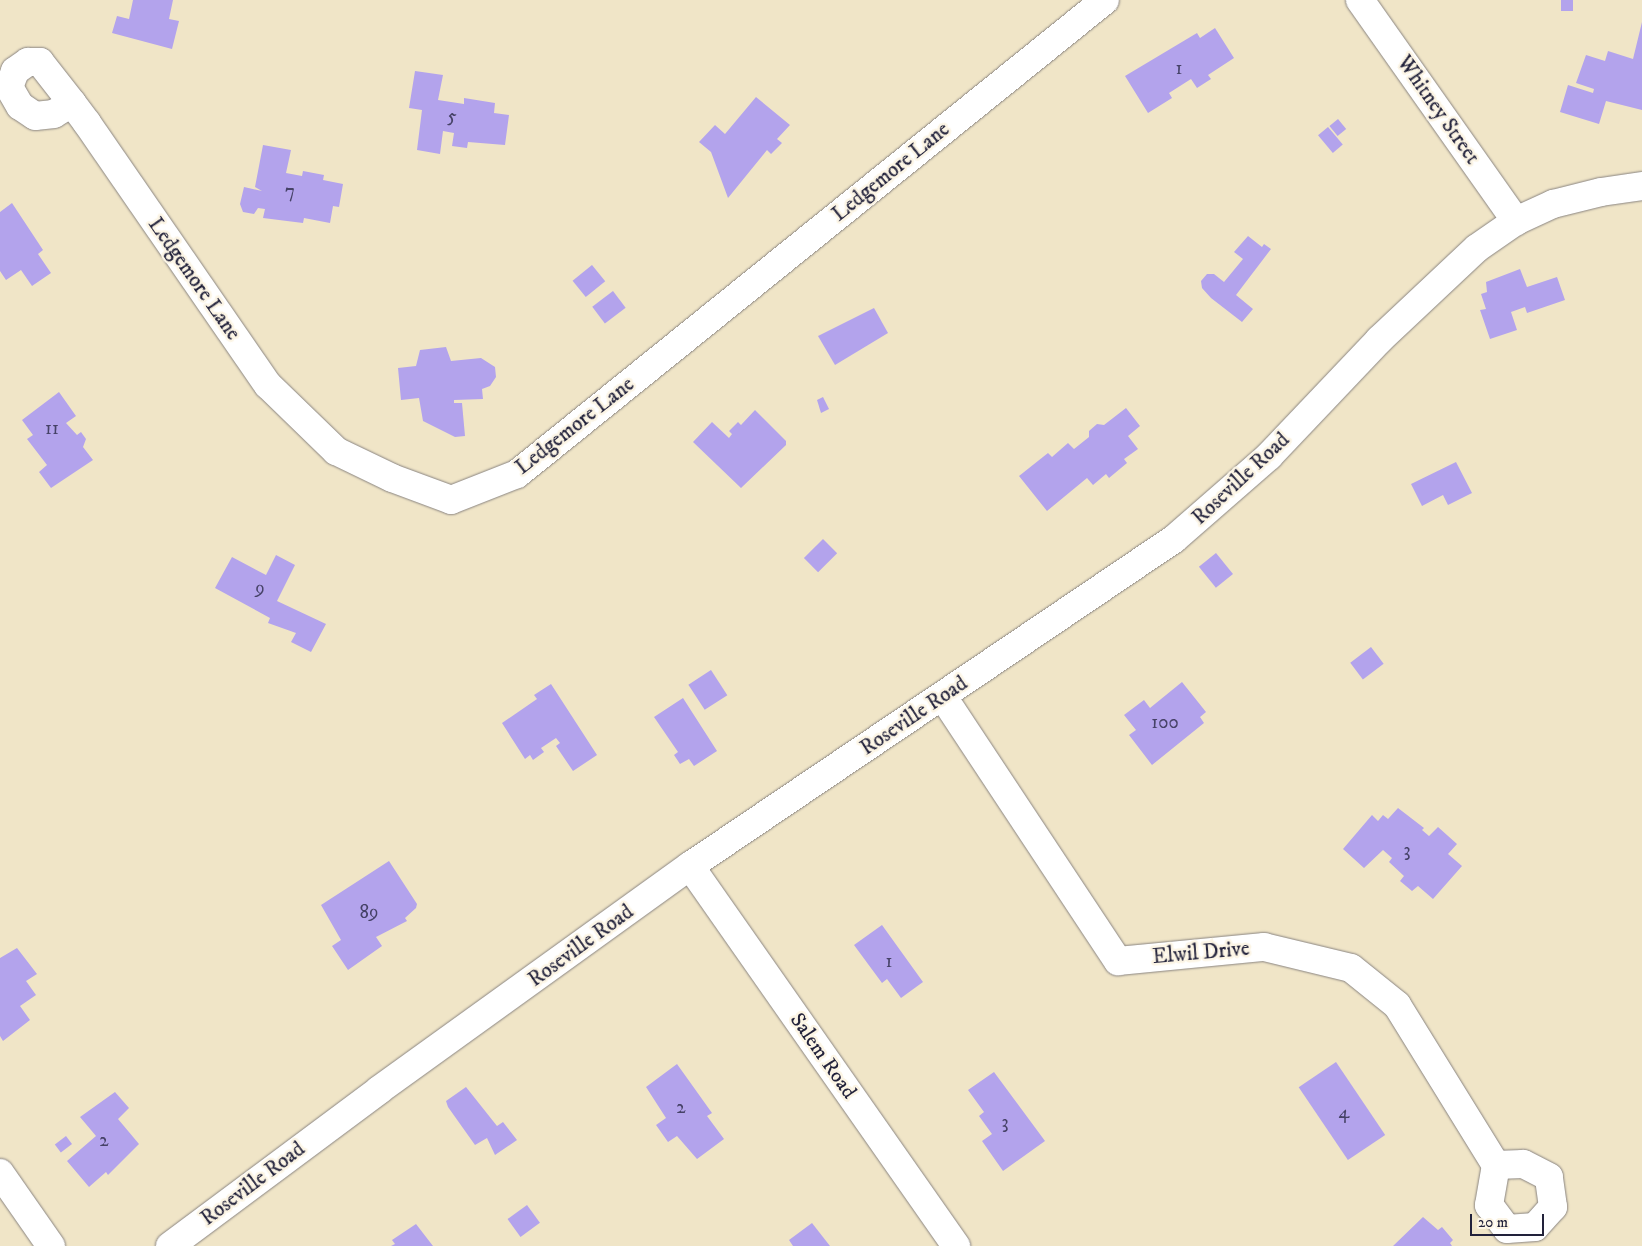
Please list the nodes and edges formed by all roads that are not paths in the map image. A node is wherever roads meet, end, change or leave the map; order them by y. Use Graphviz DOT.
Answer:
graph roads {
  1 [pos="1105,0"];
  2 [pos="1360,0"];
  3 [pos="72,103"];
  4 [pos="1642,186"];
  5 [pos="1516,221"];
  6 [pos="943,697"];
  7 [pos="690,866"];
  8 [pos="1496,1165"];
  9 [pos="0,1174"];
  10 [pos="51,1246"];
  11 [pos="170,1246"];
  12 [pos="956,1246"];
  1 -- 3 [label="street, Ledgemore Lane"];
  2 -- 5 [label="street, Whitney Street"];
  4 -- 5 [label="street, Roseville Road"];
  5 -- 6 [label="street, Roseville Road"];
  6 -- 7 [label="street, Roseville Road"];
  6 -- 8 [label="street, Elwil Drive"];
  7 -- 11 [label="street, Roseville Road"];
  7 -- 12 [label="street, Salem Road"];
  9 -- 10 [label="street"];
}
